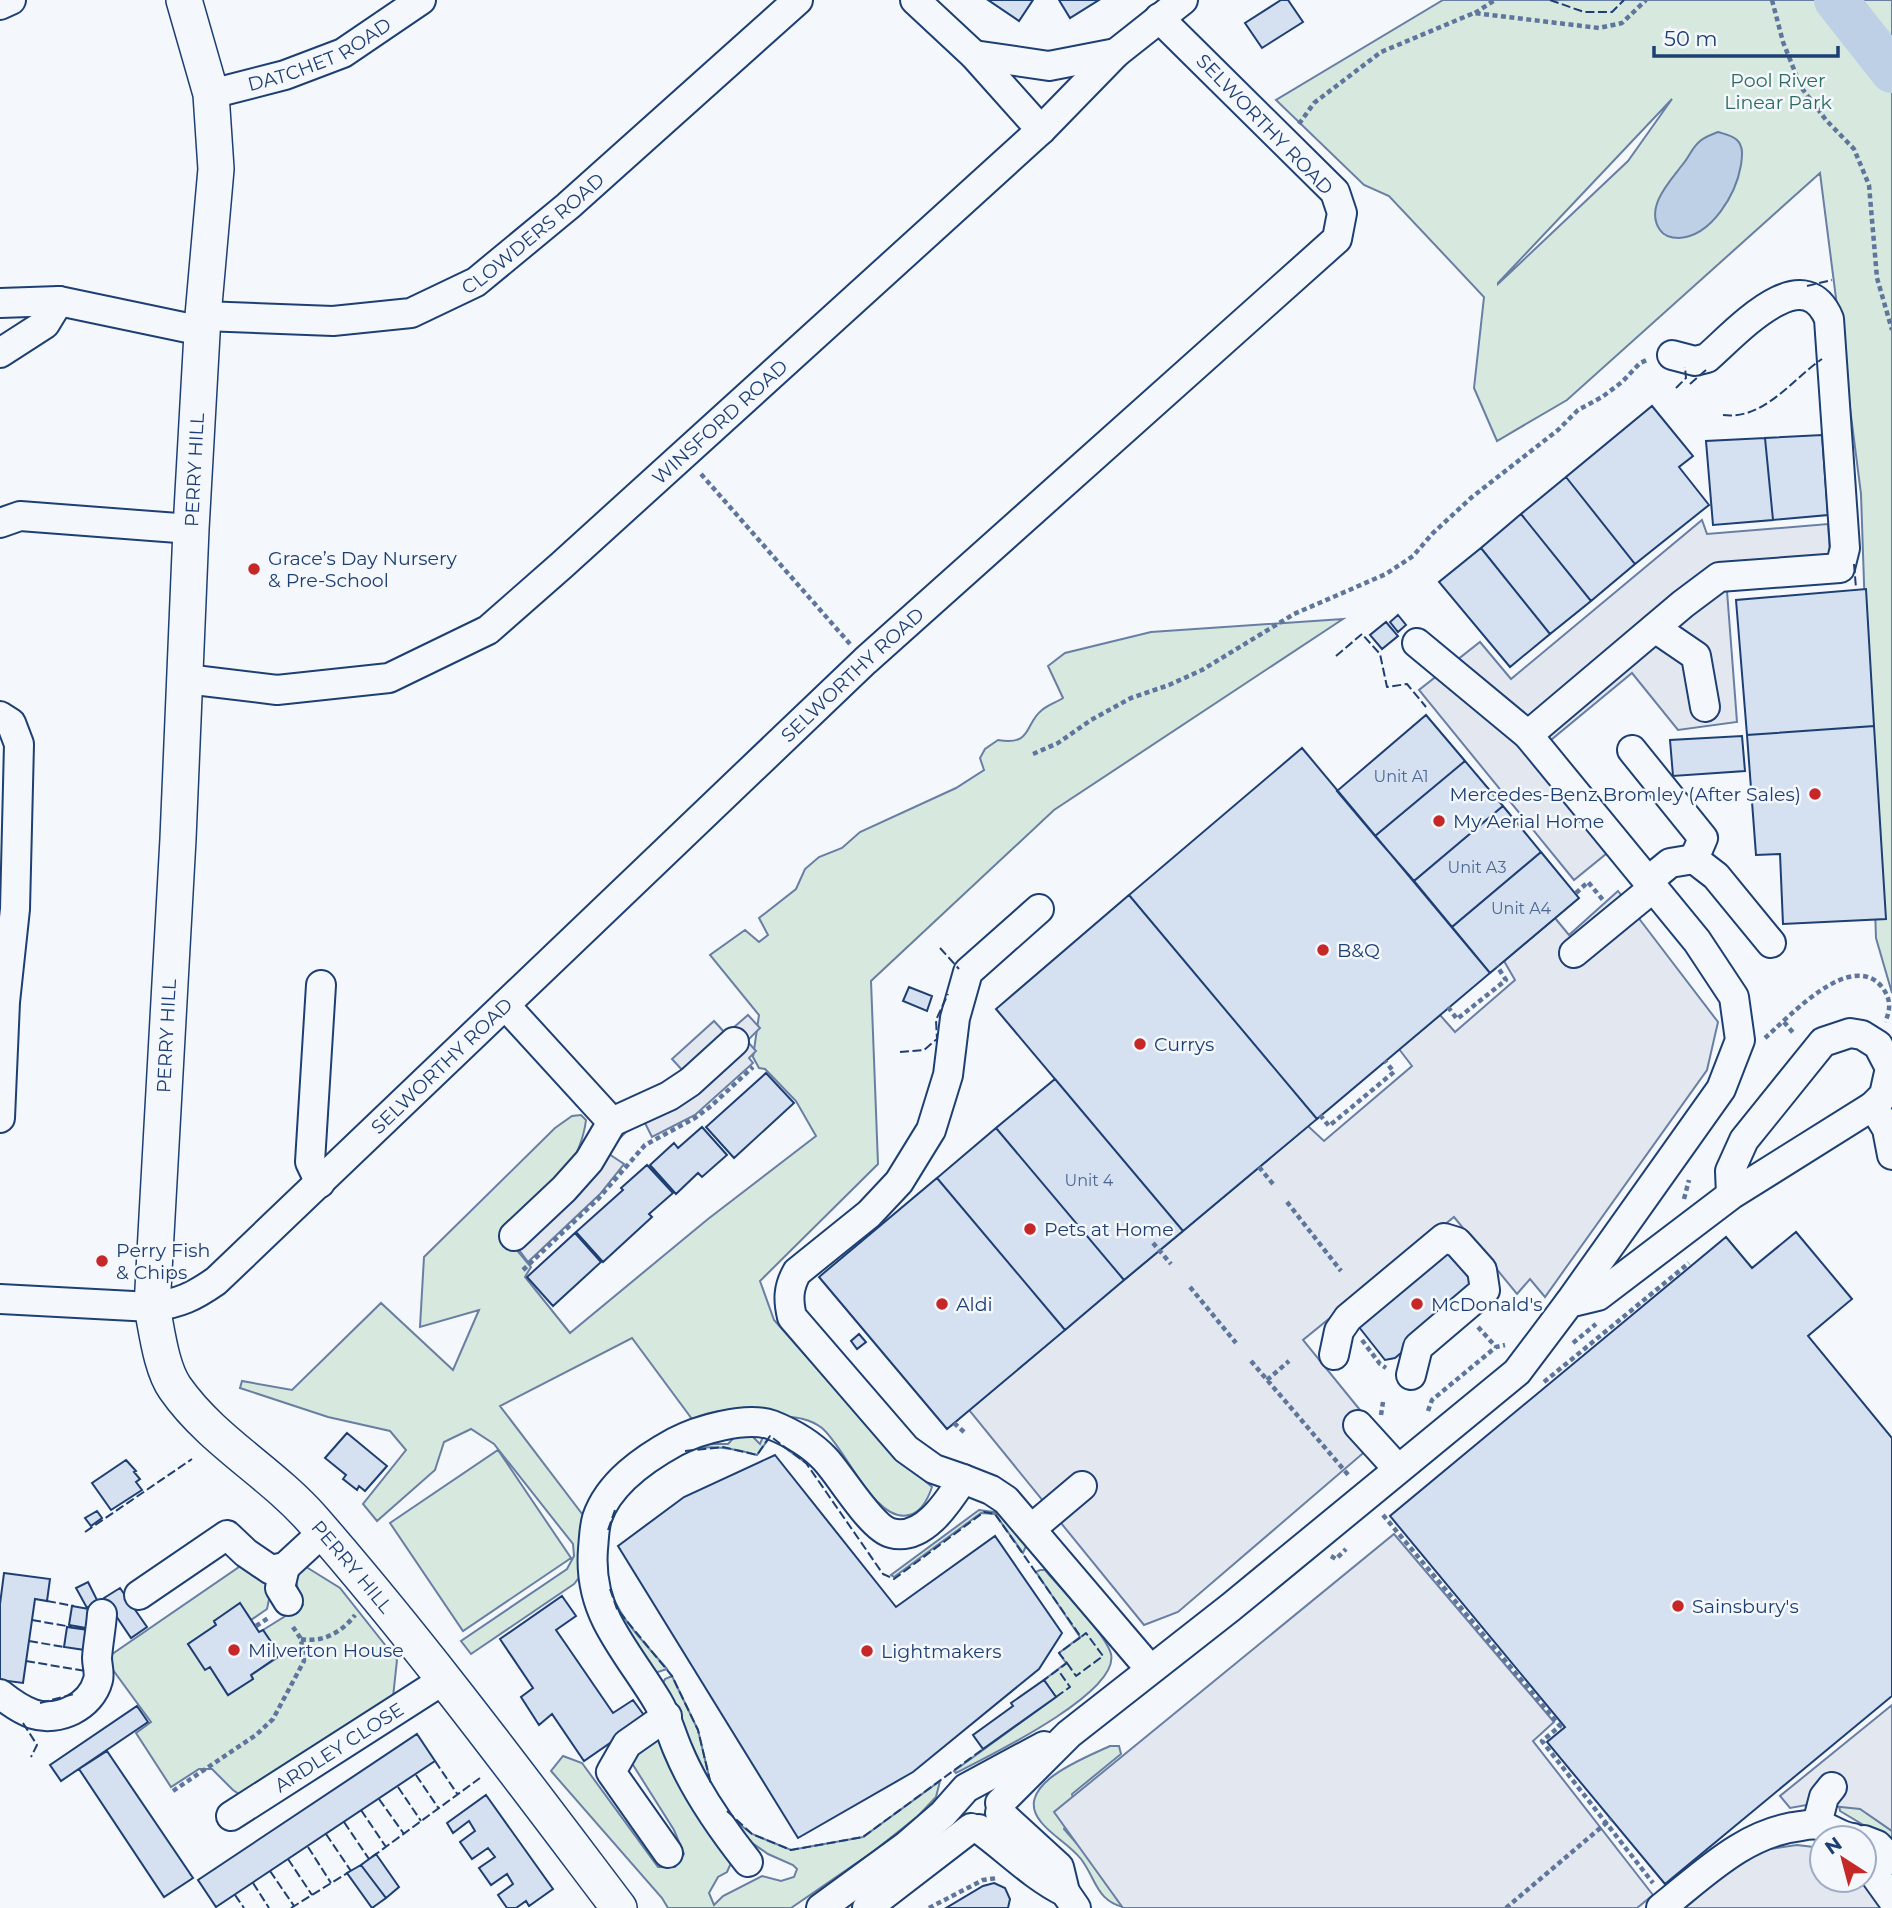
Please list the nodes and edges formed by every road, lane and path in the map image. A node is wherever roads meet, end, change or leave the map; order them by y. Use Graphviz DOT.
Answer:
graph roads {
  1 [pos="11,0"];
  2 [pos="184,0"];
  3 [pos="421,0"];
  4 [pos="798,0"];
  5 [pos="915,0"];
  6 [pos="1183,0"];
  7 [pos="1495,0"];
  8 [pos="1646,0"];
  9 [pos="1772,0"];
  10 [pos="0,5"];
  11 [pos="1474,13"];
  12 [pos="1158,18"];
  13 [pos="1116,53"];
  14 [pos="974,55"];
  15 [pos="211,94"];
  16 [pos="1041,130"];
  17 [pos="1283,138"];
  18 [pos="59,301"];
  19 [pos="0,303"];
  20 [pos="203,323"];
  21 [pos="1892,330"];
  22 [pos="0,352"];
  23 [pos="1672,355"];
  24 [pos="684,455"];
  25 [pos="0,523"];
  26 [pos="191,529"];
  27 [pos="1655,628"];
  28 [pos="1417,643"];
  29 [pos="865,661"];
  30 [pos="186,679"];
  31 [pos="1705,707"];
  32 [pos="0,716"];
  33 [pos="1528,735"];
  34 [pos="1632,750"];
  35 [pos="1032,754"];
  36 [pos="1694,859"];
  37 [pos="1651,884"];
  38 [pos="1576,893"];
  39 [pos="1605,903"];
  40 [pos="1039,909"];
  41 [pos="1771,943"];
  42 [pos="1574,953"];
  43 [pos="1497,966"];
  44 [pos="321,985"];
  45 [pos="505,1005"];
  46 [pos="1448,1007"];
  47 [pos="1784,1022"];
  48 [pos="1884,1026"];
  49 [pos="1798,1039"];
  50 [pos="734,1042"];
  51 [pos="1762,1042"];
  52 [pos="1385,1062"];
  53 [pos="753,1067"];
  54 [pos="1873,1106"];
  55 [pos="1320,1115"];
  56 [pos="0,1118"];
  57 [pos="612,1122"];
  58 [pos="1892,1155"];
  59 [pos="1259,1167"];
  60 [pos="320,1183"];
  61 [pos="1273,1184"];
  62 [pos="1731,1195"];
  63 [pos="1287,1202"];
  64 [pos="514,1236"];
  65 [pos="1153,1243"];
  66 [pos="1696,1257"];
  67 [pos="1171,1264"];
  68 [pos="523,1270"];
  69 [pos="1341,1271"];
  70 [pos="1190,1287"];
  71 [pos="0,1299"];
  72 [pos="1569,1303"];
  73 [pos="152,1307"];
  74 [pos="1606,1316"];
  75 [pos="1475,1322"];
  76 [pos="1360,1338"];
  77 [pos="1236,1343"];
  78 [pos="1511,1344"];
  79 [pos="1496,1347"];
  80 [pos="1565,1350"];
  81 [pos="1334,1355"];
  82 [pos="1251,1361"];
  83 [pos="1289,1361"];
  84 [pos="1399,1371"];
  85 [pos="1267,1380"];
  86 [pos="1534,1390"];
  87 [pos="1383,1402"];
  88 [pos="1425,1419"];
  89 [pos="954,1423"];
  90 [pos="1369,1426"];
  91 [pos="964,1432"];
  92 [pos="1398,1469"];
  93 [pos="962,1479"];
  94 [pos="1352,1479"];
  95 [pos="1082,1486"];
  96 [pos="1374,1523"];
  97 [pos="1031,1529"];
  98 [pos="323,1532"];
  99 [pos="1355,1541"];
  100 [pos="1338,1545"];
  101 [pos="285,1567"];
  102 [pos="139,1595"];
  103 [pos="377,1595"];
  104 [pos="284,1611"];
  105 [pos="102,1614"];
  106 [pos="256,1626"];
  107 [pos="301,1639"];
  108 [pos="1150,1670"];
  109 [pos="445,1679"];
  110 [pos="0,1694"];
  111 [pos="667,1716"];
  112 [pos="1069,1734"];
  113 [pos="1832,1787"];
  114 [pos="966,1789"];
  115 [pos="173,1791"];
  116 [pos="231,1816"];
  117 [pos="988,1818"];
  118 [pos="1609,1821"];
  119 [pos="1817,1824"];
  120 [pos="1808,1825"];
  121 [pos="1878,1846"];
  122 [pos="668,1853"];
  123 [pos="1892,1860"];
  124 [pos="748,1862"];
  125 [pos="999,1878"];
  126 [pos="1878,1880"];
  127 [pos="1659,1898"];
  128 [pos="1892,1899"];
  129 [pos="1071,1900"];
  130 [pos="619,1908"];
  131 [pos="821,1908"];
  132 [pos="867,1908"];
  133 [pos="929,1908"];
  134 [pos="1506,1908"];
  1 -- 10 [label="street"];
  2 -- 15 [label="main road, PERRY HILL"];
  3 -- 15 [label="street, DATCHET ROAD"];
  4 -- 20 [label="street, CLOWDERS ROAD"];
  5 -- 14 [label="street"];
  6 -- 12 [label="street, WINSFORD ROAD"];
  7 -- 11 [label="path"];
  8 -- 11 [label="path"];
  9 -- 21 [label="path"];
  11 -- 17 [label="path"];
  12 -- 13 [label="street, WINSFORD ROAD"];
  12 -- 17 [label="street, SELWORTHY ROAD"];
  13 -- 14 [label="street"];
  13 -- 16 [label="street, WINSFORD ROAD"];
  14 -- 16 [label="street"];
  15 -- 20 [label="main road, PERRY HILL"];
  16 -- 24 [label="street, WINSFORD ROAD"];
  17 -- 29 [label="street, SELWORTHY ROAD"];
  18 -- 19 [label="street, CLOWDERS ROAD"];
  18 -- 20 [label="street, CLOWDERS ROAD"];
  18 -- 22 [label="street"];
  20 -- 26 [label="main road, PERRY HILL"];
  23 -- 27 [label="street"];
  23 -- 35 [label="path"];
  24 -- 29 [label="path"];
  24 -- 30 [label="street, WINSFORD ROAD"];
  25 -- 26 [label="street"];
  26 -- 30 [label="main road, PERRY HILL"];
  27 -- 31 [label="street"];
  27 -- 33 [label="street"];
  28 -- 33 [label="street"];
  29 -- 45 [label="street, SELWORTHY ROAD"];
  30 -- 73 [label="main road, PERRY HILL"];
  32 -- 56 [label="street"];
  33 -- 37 [label="street"];
  34 -- 36 [label="street"];
  36 -- 37 [label="street"];
  36 -- 41 [label="street"];
  37 -- 42 [label="street"];
  37 -- 72 [label="street"];
  38 -- 39 [label="path"];
  40 -- 93 [label="street"];
  43 -- 46 [label="path"];
  44 -- 60 [label="street"];
  45 -- 57 [label="street"];
  45 -- 60 [label="street, SELWORTHY ROAD"];
  47 -- 48 [label="path"];
  47 -- 49 [label="path"];
  47 -- 51 [label="path"];
  50 -- 57 [label="street"];
  52 -- 55 [label="path"];
  53 -- 68 [label="path"];
  54 -- 58 [label="street"];
  54 -- 62 [label="street"];
  54 -- 62 [label="street"];
  57 -- 64 [label="street"];
  59 -- 61 [label="path"];
  60 -- 73 [label="street, SELWORTHY ROAD"];
  62 -- 72 [label="street"];
  63 -- 69 [label="path"];
  65 -- 67 [label="path"];
  66 -- 86 [label="path"];
  70 -- 77 [label="path"];
  71 -- 73 [label="street, SELWORTHY ROAD"];
  72 -- 92 [label="street"];
  73 -- 98 [label="main road, PERRY HILL"];
  74 -- 80 [label="path"];
  75 -- 79 [label="path"];
  76 -- 84 [label="path"];
  78 -- 79 [label="path"];
  79 -- 88 [label="path"];
  81 -- 84 [label="street"];
  82 -- 85 [label="path"];
  83 -- 85 [label="path"];
  85 -- 94 [label="path"];
  87 -- 90 [label="path"];
  89 -- 91 [label="path"];
  90 -- 92 [label="street"];
  92 -- 108 [label="street"];
  93 -- 97 [label="street"];
  93 -- 111 [label="street"];
  95 -- 97 [label="street"];
  96 -- 118 [label="path"];
  97 -- 108 [label="street"];
  98 -- 101 [label="street"];
  98 -- 103 [label="main road, PERRY HILL"];
  99 -- 100 [label="path"];
  101 -- 102 [label="street"];
  101 -- 104 [label="street"];
  103 -- 107 [label="path"];
  103 -- 109 [label="main road, PERRY HILL"];
  104 -- 106 [label="path"];
  104 -- 107 [label="path"];
  105 -- 110 [label="street"];
  107 -- 115 [label="path"];
  108 -- 112 [label="street"];
  109 -- 116 [label="street, ARDLEY CLOSE"];
  109 -- 130 [label="main road, PERRY HILL"];
  111 -- 122 [label="street"];
  111 -- 124 [label="street"];
  112 -- 114 [label="street"];
  112 -- 117 [label="street"];
  113 -- 119 [label="street"];
  114 -- 117 [label="street"];
  114 -- 117 [label="street"];
  114 -- 131 [label="street"];
  117 -- 129 [label="street"];
  117 -- 132 [label="street"];
  118 -- 127 [label="path"];
  118 -- 134 [label="path"];
  120 -- 127 [label="street"];
  121 -- 123 [label="street"];
  125 -- 133 [label="path"];
  126 -- 128 [label="street"];
}
